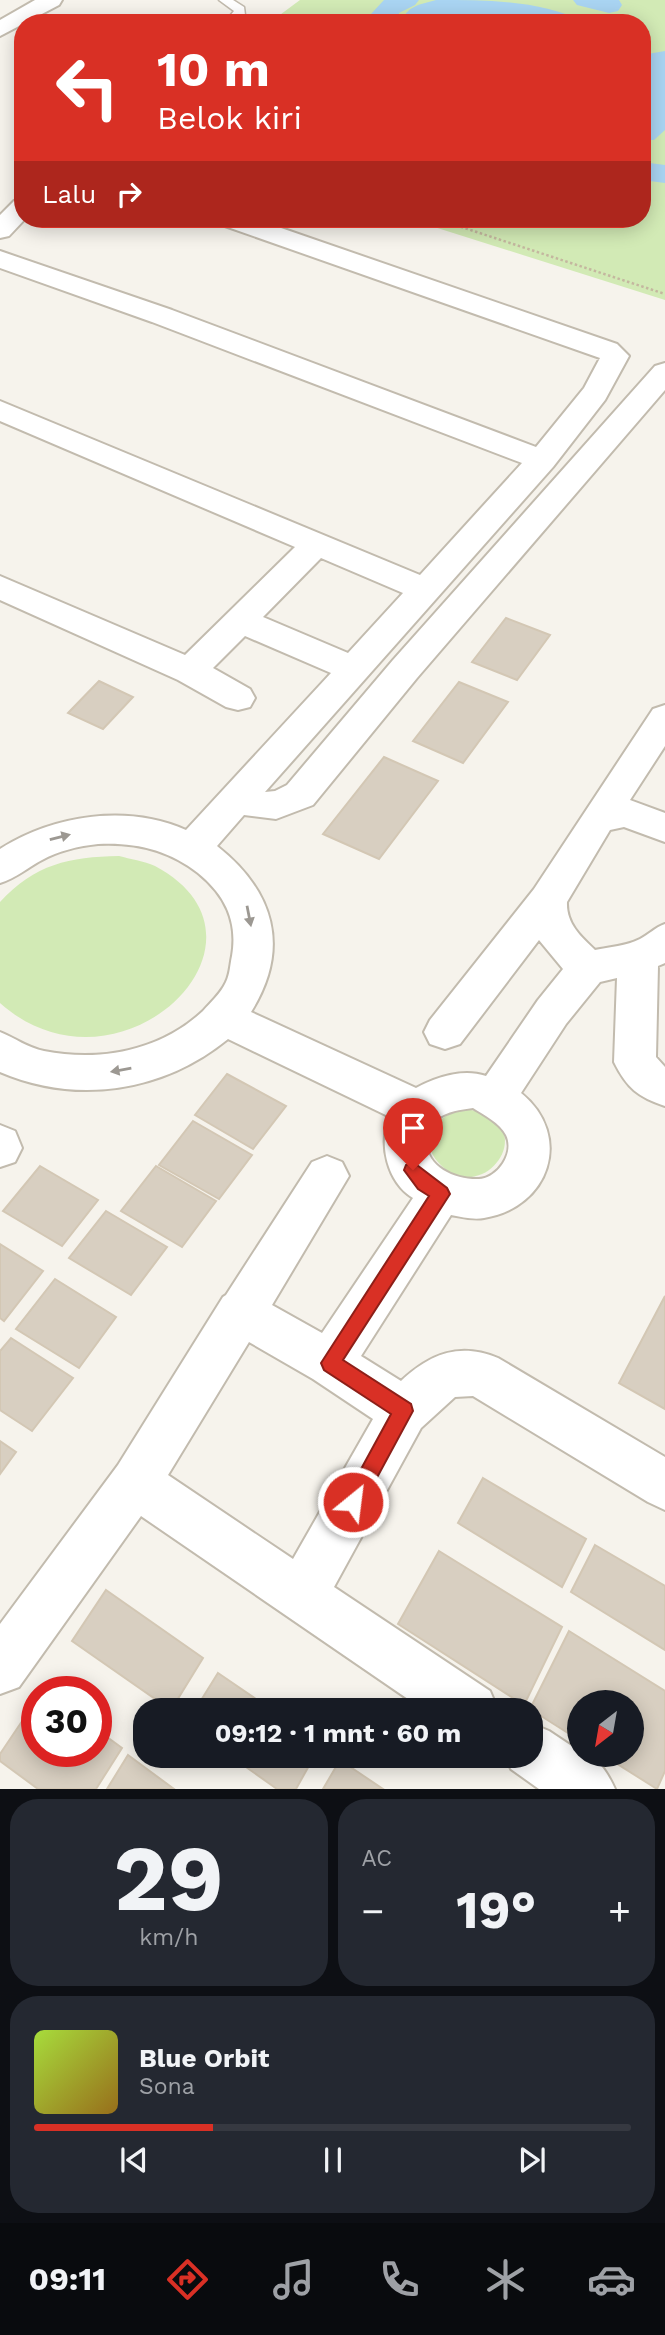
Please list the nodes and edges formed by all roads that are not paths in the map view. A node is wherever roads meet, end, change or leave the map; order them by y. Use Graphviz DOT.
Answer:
graph roads {
  1 [pos="51,0"];
  2 [pos="225,0"];
  3 [pos="26,14"];
  4 [pos="239,14"];
  5 [pos="14,215"];
  6 [pos="257,228"];
  7 [pos="0,230"];
  8 [pos="0,259"];
  9 [pos="665,372"];
  10 [pos="0,410"];
  11 [pos="541,460"];
  12 [pos="317,543"];
  13 [pos="0,587"];
  14 [pos="424,589"];
  15 [pos="240,621"];
  16 [pos="354,668"];
  17 [pos="190,671"];
  18 [pos="237,698"];
  19 [pos="665,718"];
  20 [pos="239,800"];
  21 [pos="598,818"];
  22 [pos="665,828"];
  23 [pos="193,848"];
  24 [pos="0,868"];
  25 [pos="548,900"];
  26 [pos="652,949"];
  27 [pos="587,968"];
  28 [pos="223,1018"];
  29 [pos="445,1032"];
  30 [pos="1,1054"];
  31 [pos="665,1088"];
  32 [pos="495,1097"];
  33 [pos="417,1109"];
  34 [pos="327,1176"];
  35 [pos="441,1194"];
  36 [pos="239,1312"];
  37 [pos="330,1363"];
  38 [pos="404,1411"];
  39 [pos="135,1482"];
  40 [pos="665,1485"];
  41 [pos="302,1594"];
  42 [pos="0,1668"];
  43 [pos="454,1698"];
  44 [pos="543,1759"];
  45 [pos="587,1789"];
  1 -- 3 [label="street"];
  2 -- 4 [label="lane"];
  5 -- 7 [label="street"];
  6 -- 11 [label="street"];
  8 -- 11 [label="street"];
  9 -- 20 [label="street"];
  10 -- 12 [label="street"];
  11 -- 14 [label="street"];
  12 -- 14 [label="street"];
  12 -- 15 [label="street"];
  13 -- 17 [label="street"];
  14 -- 16 [label="street"];
  15 -- 16 [label="street"];
  15 -- 17 [label="street"];
  16 -- 20 [label="street"];
  17 -- 18 [label="street"];
  19 -- 21 [label="street"];
  20 -- 23 [label="street"];
  21 -- 22 [label="street"];
  21 -- 25 [label="street"];
  24 -- 23 [label="street, one-way"];
  23 -- 28 [label="street, one-way"];
  25 -- 27 [label="street"];
  25 -- 29 [label="street"];
  26 -- 27 [label="street"];
  26 -- 31 [label="street"];
  27 -- 32 [label="street"];
  28 -- 30 [label="street, one-way"];
  28 -- 33 [label="street"];
  32 -- 33 [label="street"];
  32 -- 35 [label="street"];
  33 -- 35 [label="street"];
  34 -- 36 [label="street"];
  35 -- 37 [label="street"];
  36 -- 37 [label="street"];
  36 -- 39 [label="street"];
  37 -- 38 [label="street"];
  38 -- 40 [label="street"];
  38 -- 41 [label="street"];
  39 -- 41 [label="street"];
  39 -- 42 [label="street"];
  41 -- 43 [label="street"];
  44 -- 45 [label="street"];
}
